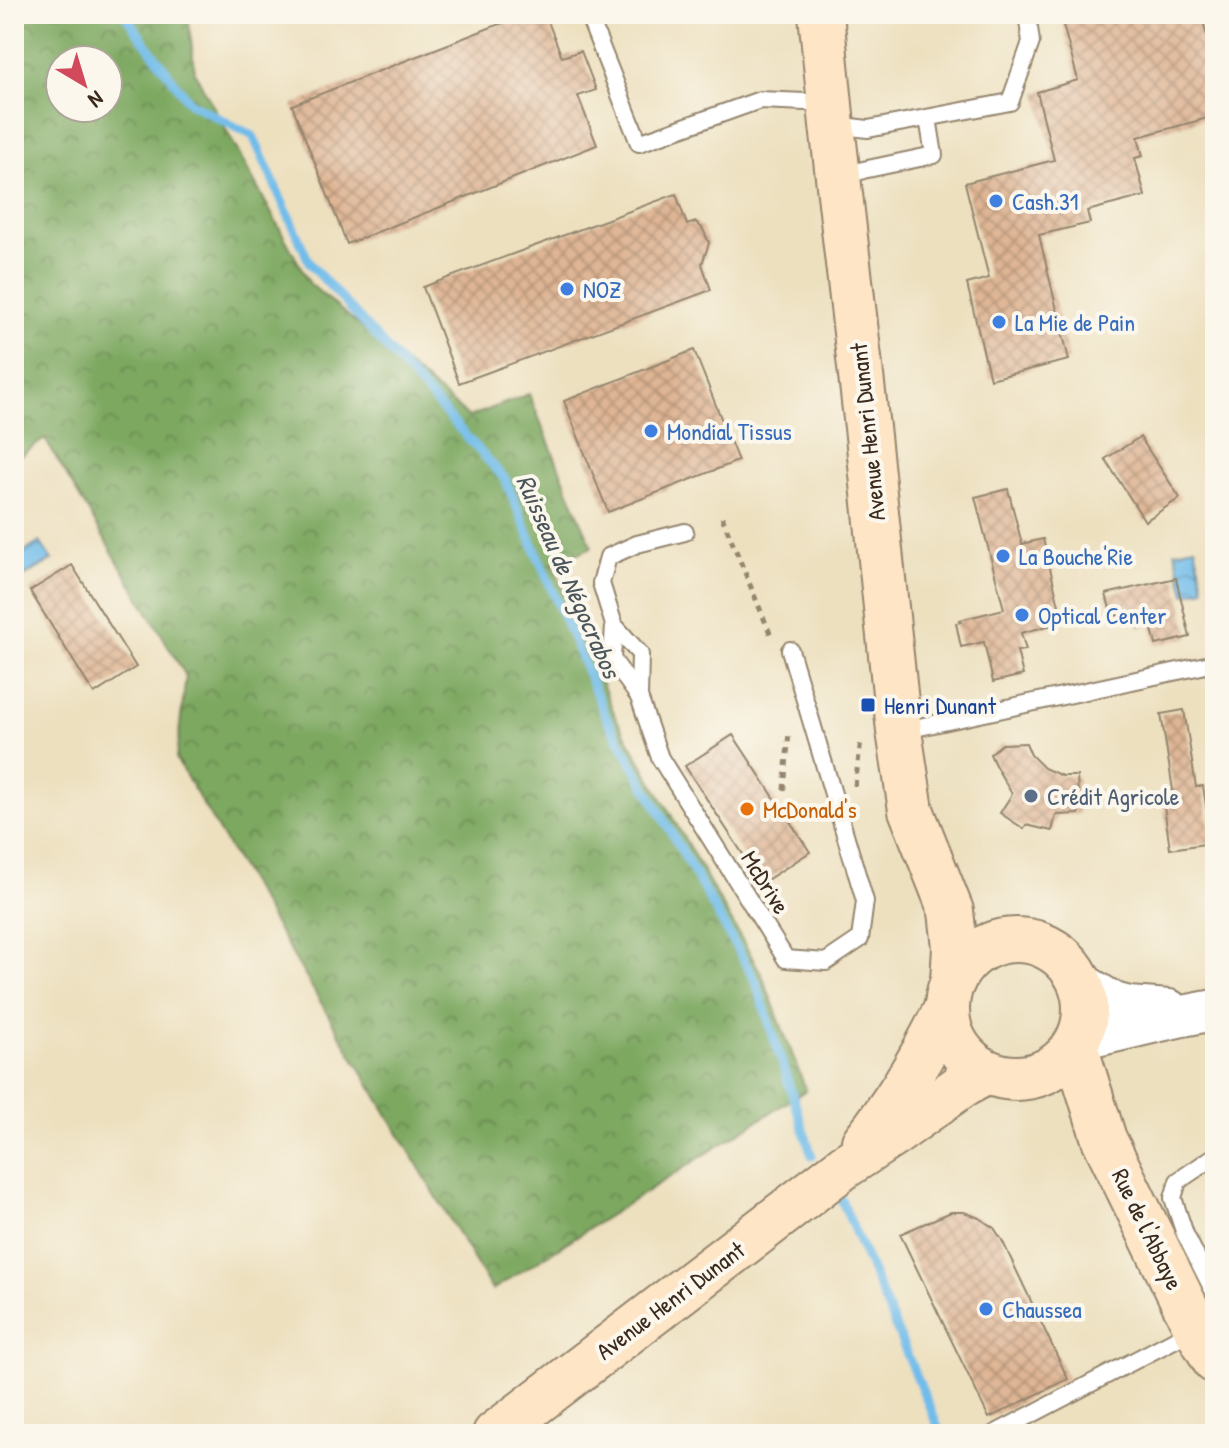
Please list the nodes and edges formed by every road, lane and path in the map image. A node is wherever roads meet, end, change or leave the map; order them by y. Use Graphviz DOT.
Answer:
graph roads {
  1 [pos="588,14"];
  2 [pos="823,14"];
  3 [pos="1027,14"];
  4 [pos="928,118"];
  5 [pos="843,119"];
  6 [pos="851,174"];
  7 [pos="685,532"];
  8 [pos="614,625"];
  9 [pos="790,650"];
  10 [pos="1215,663"];
  11 [pos="639,697"];
  12 [pos="899,731"];
  13 [pos="926,848"];
  14 [pos="1018,939"];
  15 [pos="1081,983"];
  16 [pos="950,994"];
  17 [pos="1210,1011"];
  18 [pos="1076,1043"];
  19 [pos="1003,1075"];
  20 [pos="1104,1139"];
  21 [pos="1215,1156"];
  22 [pos="845,1166"];
  23 [pos="1209,1328"];
  24 [pos="495,1434"];
  25 [pos="994,1434"];
  1 -- 5 [label="lane"];
  2 -- 5 [label="main road, Avenue Henri Dunant"];
  3 -- 4 [label="lane"];
  4 -- 5 [label="lane"];
  4 -- 6 [label="lane"];
  5 -- 6 [label="main road, Avenue Henri Dunant"];
  6 -- 12 [label="main road, Avenue Henri Dunant"];
  7 -- 8 [label="lane, McDrive"];
  8 -- 11 [label="lane, McDrive"];
  8 -- 11 [label="lane"];
  9 -- 11 [label="lane, McDrive"];
  10 -- 12 [label="lane"];
  12 -- 13 [label="main road, Avenue Henri Dunant"];
  13 -- 14 [label="main road, Avenue Henri Dunant"];
  13 -- 16 [label="main road, Avenue Henri Dunant"];
  14 -- 15 [label="main road"];
  14 -- 16 [label="main road"];
  15 -- 17 [label="street"];
  15 -- 18 [label="main road"];
  16 -- 19 [label="main road"];
  16 -- 22 [label="main road, Avenue Henri Dunant"];
  17 -- 18 [label="street"];
  18 -- 19 [label="main road"];
  18 -- 20 [label="main road, Rue de l'Abbaye"];
  19 -- 20 [label="main road, Rue de l'Abbaye"];
  19 -- 22 [label="main road, Avenue Henri Dunant"];
  20 -- 23 [label="main road, Rue de l'Abbaye"];
  21 -- 23 [label="lane"];
  22 -- 24 [label="main road, Avenue Henri Dunant"];
  23 -- 25 [label="lane"];
}
